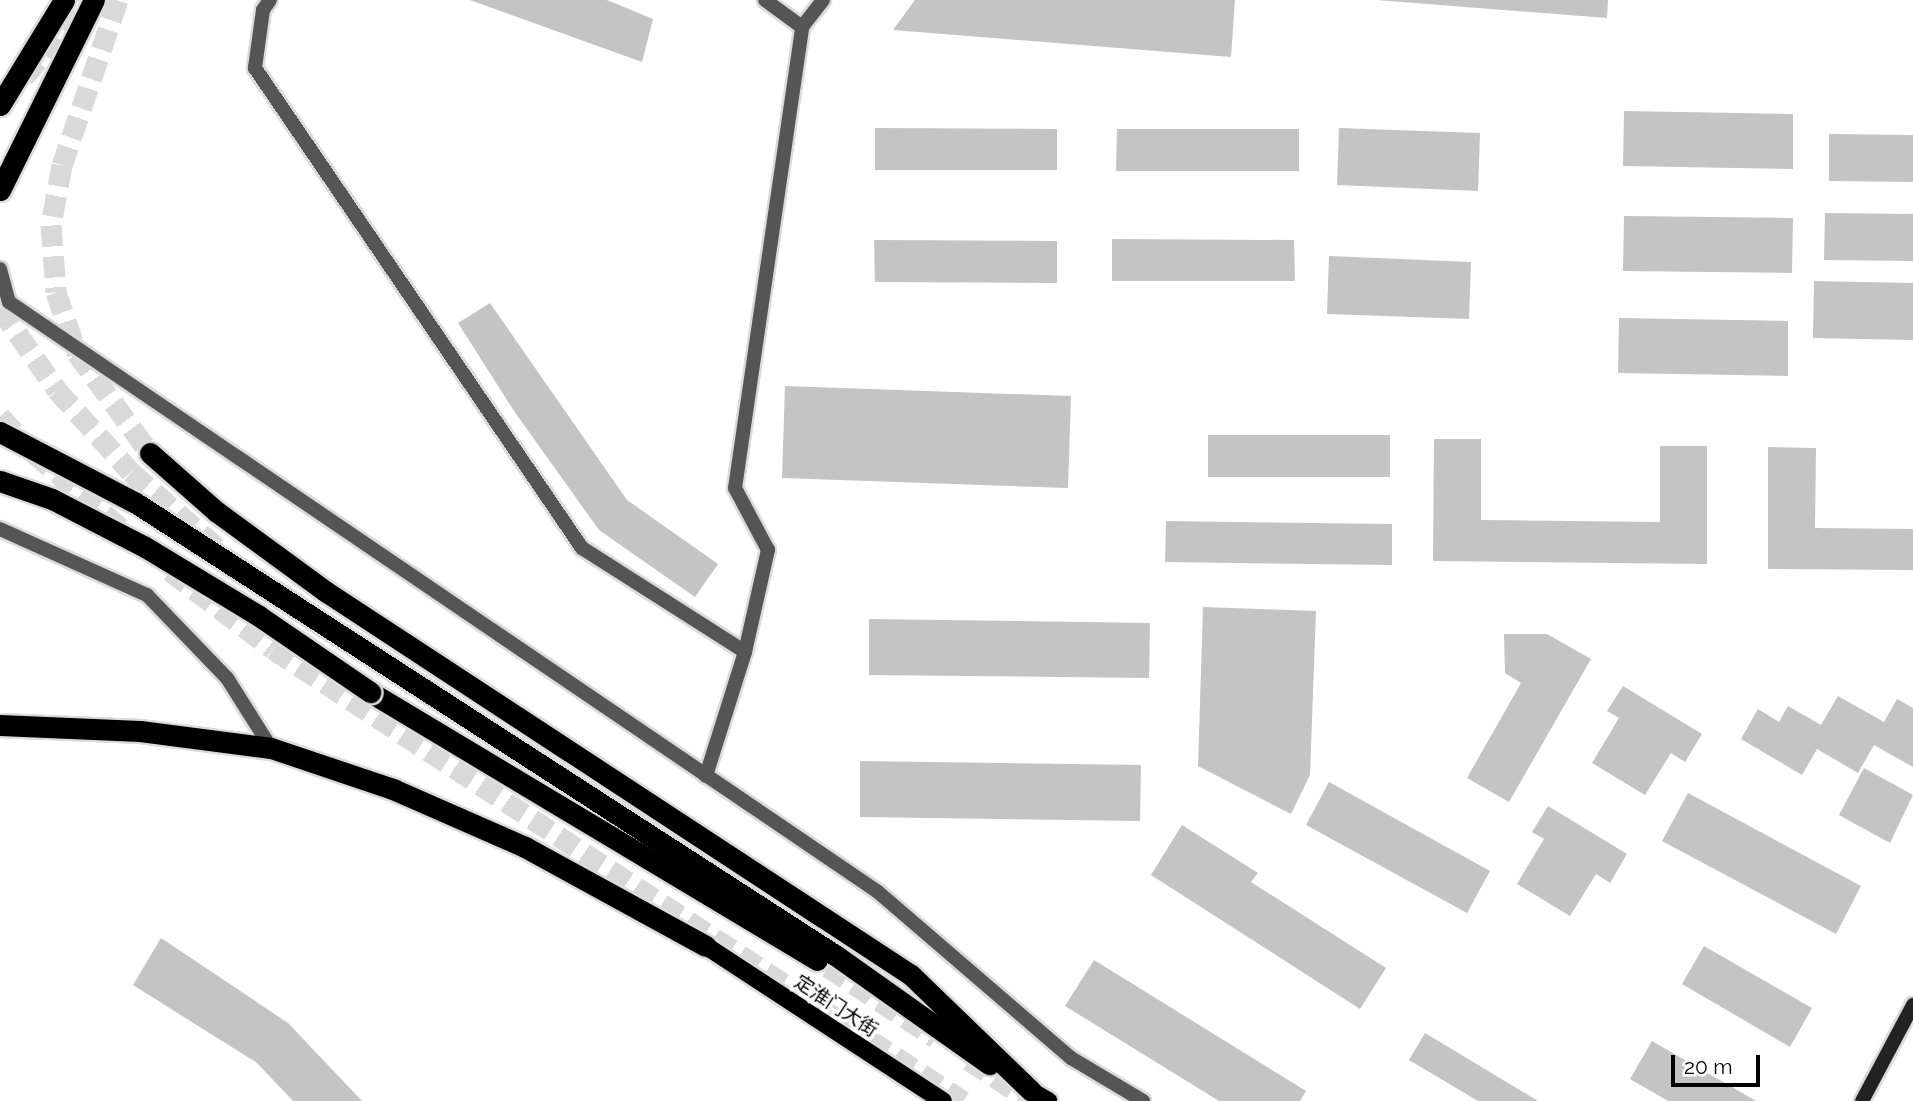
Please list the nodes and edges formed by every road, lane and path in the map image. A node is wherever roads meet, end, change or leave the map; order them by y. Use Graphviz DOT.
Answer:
graph roads {
  1 [pos="64,0"];
  2 [pos="94,0"];
  3 [pos="270,0"];
  4 [pos="765,0"];
  5 [pos="823,0"];
  6 [pos="802,27"];
  7 [pos="0,105"];
  8 [pos="0,190"];
  9 [pos="0,269"];
  10 [pos="0,432"];
  11 [pos="150,453"];
  12 [pos="0,481"];
  13 [pos="0,529"];
  14 [pos="745,652"];
  15 [pos="0,725"];
  16 [pos="271,748"];
  17 [pos="706,776"];
  18 [pos="706,946"];
  19 [pos="1913,1005"];
  20 [pos="989,1064"];
  21 [pos="1039,1096"];
  22 [pos="943,1101"];
  23 [pos="1143,1101"];
  24 [pos="1862,1101"];
  1 -- 7 [label="highway"];
  2 -- 8 [label="highway"];
  3 -- 14 [label="street"];
  4 -- 6 [label="street"];
  5 -- 6 [label="street"];
  6 -- 14 [label="street"];
  9 -- 17 [label="street"];
  10 -- 20 [label="highway"];
  11 -- 21 [label="highway"];
  12 -- 20 [label="highway, bridge"];
  13 -- 16 [label="street"];
  14 -- 17 [label="street"];
  15 -- 16 [label="highway"];
  16 -- 18 [label="highway"];
  17 -- 23 [label="street"];
  18 -- 22 [label="main road, 定淮门大街"];
  19 -- 24 [label="street"];
  20 -- 21 [label="highway"];
}
